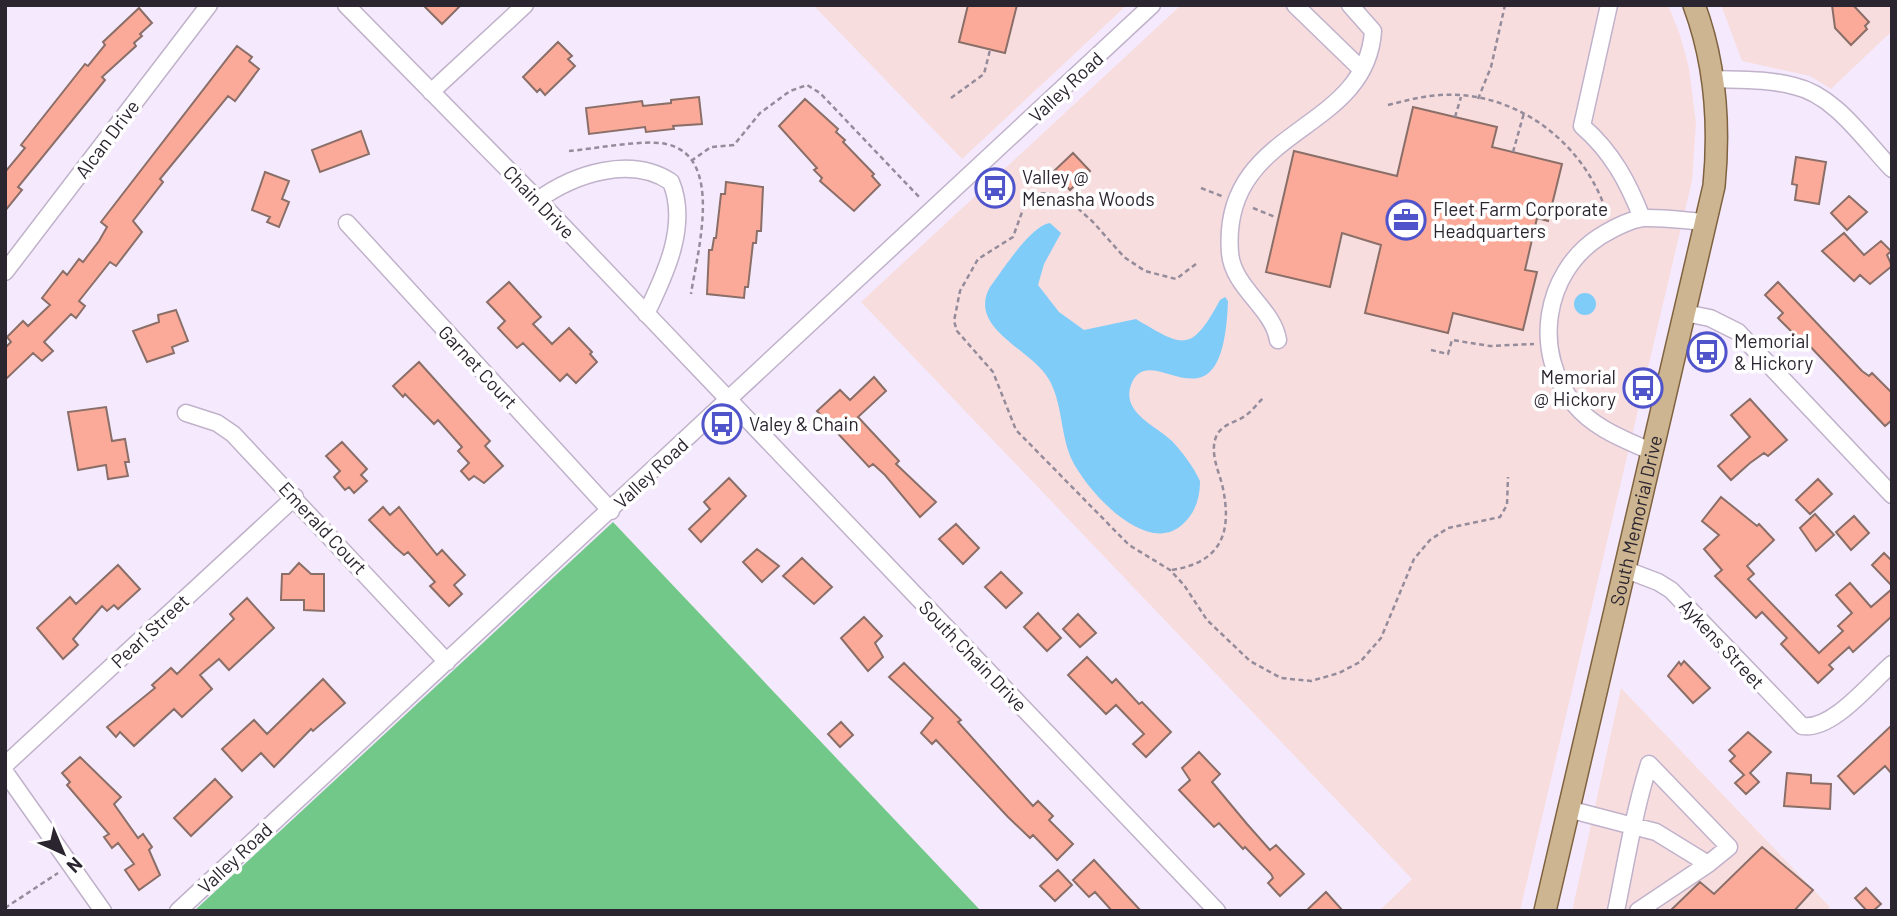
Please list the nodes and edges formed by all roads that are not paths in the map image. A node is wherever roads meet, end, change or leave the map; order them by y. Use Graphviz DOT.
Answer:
graph roads {
  1 [pos="209,5"];
  2 [pos="346,5"];
  3 [pos="526,5"];
  4 [pos="1152,5"];
  5 [pos="1295,5"];
  6 [pos="1350,5"];
  7 [pos="1609,5"];
  8 [pos="1695,5"];
  9 [pos="1362,70"];
  10 [pos="1713,79"];
  11 [pos="431,92"];
  12 [pos="1892,169"];
  13 [pos="538,200"];
  14 [pos="1642,218"];
  15 [pos="1707,222"];
  16 [pos="347,223"];
  17 [pos="5,272"];
  18 [pos="1685,313"];
  19 [pos="646,314"];
  20 [pos="1278,340"];
  21 [pos="729,400"];
  22 [pos="186,413"];
  23 [pos="1652,452"];
  24 [pos="1892,495"];
  25 [pos="295,497"];
  26 [pos="611,510"];
  27 [pos="1624,569"];
  28 [pos="447,662"];
  29 [pos="1892,664"];
  30 [pos="5,765"];
  31 [pos="5,772"];
  32 [pos="1568,809"];
  33 [pos="1634,828"];
  34 [pos="1709,864"];
  35 [pos="103,911"];
  36 [pos="178,911"];
  37 [pos="1217,911"];
  38 [pos="1545,911"];
  39 [pos="1616,911"];
  40 [pos="1638,911"];
  1 -- 17 [label="street, Alcan Drive"];
  2 -- 11 [label="street, Chain Drive"];
  3 -- 11 [label="street"];
  4 -- 21 [label="street, Valley Road"];
  5 -- 9 [label="street"];
  6 -- 9 [label="street"];
  7 -- 14 [label="street"];
  8 -- 10 [label="main road, South Memorial Drive"];
  9 -- 20 [label="street"];
  10 -- 12 [label="street"];
  10 -- 15 [label="main road, South Memorial Drive"];
  11 -- 13 [label="street, Chain Drive"];
  13 -- 19 [label="street, Chain Drive"];
  13 -- 19 [label="street"];
  14 -- 15 [label="street"];
  14 -- 23 [label="street"];
  15 -- 18 [label="main road, South Memorial Drive"];
  16 -- 26 [label="street, Garnet Court"];
  18 -- 23 [label="main road, South Memorial Drive"];
  18 -- 24 [label="street"];
  19 -- 21 [label="street, Chain Drive"];
  21 -- 26 [label="street, Valley Road"];
  21 -- 37 [label="street, South Chain Drive"];
  22 -- 25 [label="street, Emerald Court"];
  23 -- 27 [label="main road, South Memorial Drive"];
  25 -- 28 [label="street, Emerald Court"];
  25 -- 30 [label="street, Pearl Street"];
  26 -- 28 [label="street, Valley Road"];
  27 -- 29 [label="street, Aykens Street"];
  27 -- 32 [label="main road, South Memorial Drive"];
  28 -- 36 [label="street, Valley Road"];
  31 -- 35 [label="street"];
  32 -- 33 [label="street"];
  32 -- 38 [label="main road, South Memorial Drive"];
  33 -- 34 [label="street"];
  33 -- 34 [label="street"];
  33 -- 39 [label="street"];
  34 -- 40 [label="street"];
}
